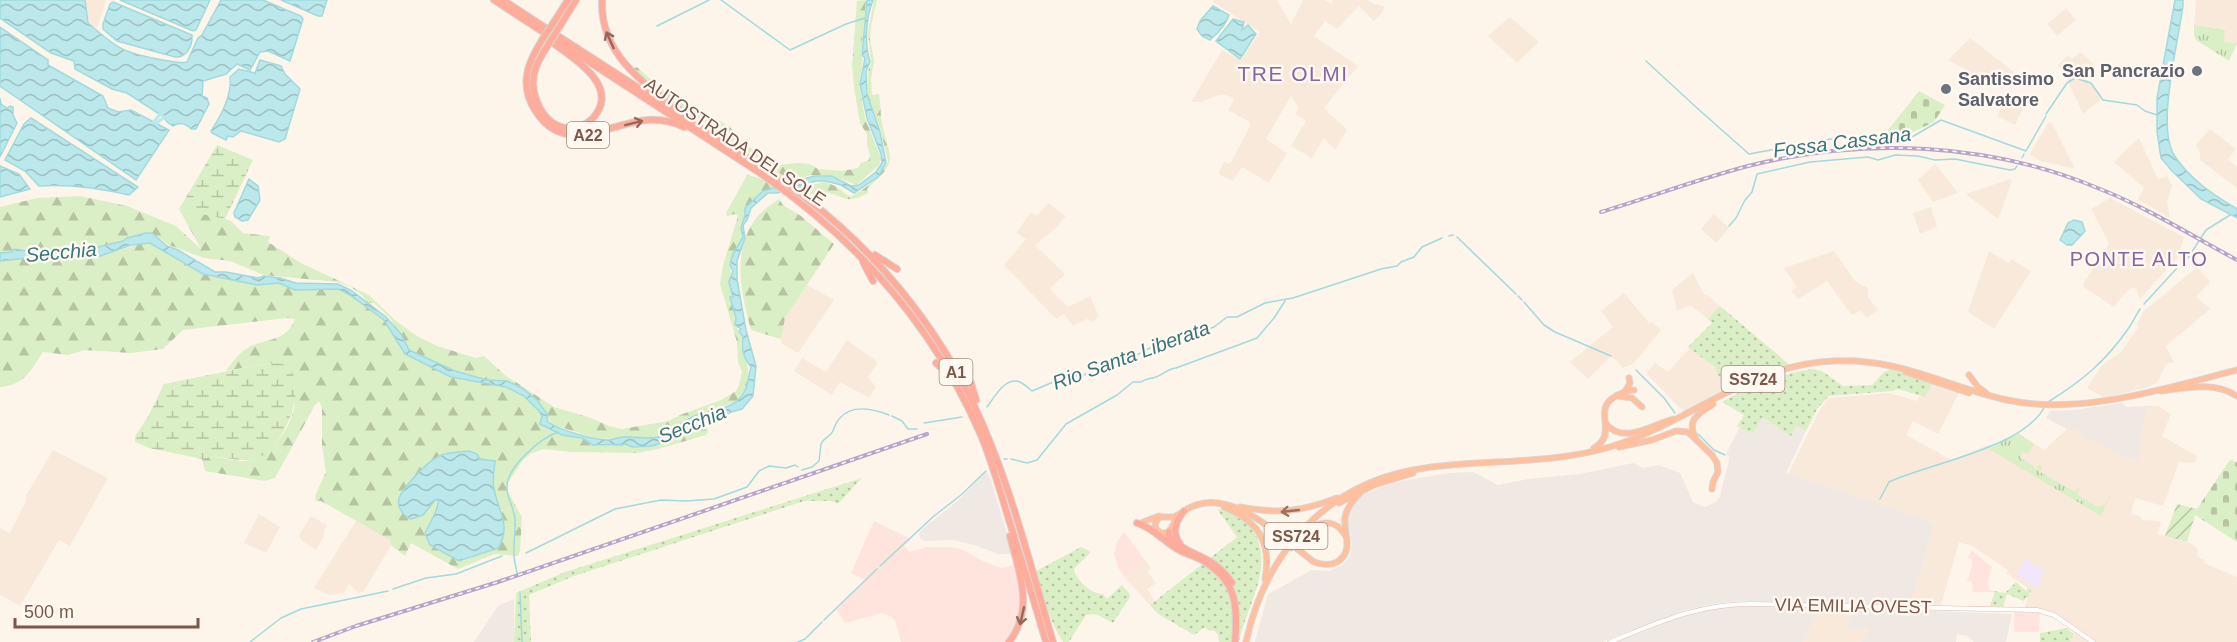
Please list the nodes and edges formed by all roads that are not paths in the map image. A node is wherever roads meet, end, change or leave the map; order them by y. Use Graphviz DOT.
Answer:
graph roads {
  1 [pos="493,0"];
  2 [pos="502,0"];
  3 [pos="568,0"];
  4 [pos="576,0"];
  5 [pos="603,0"];
  6 [pos="557,24"];
  7 [pos="545,43"];
  8 [pos="717,145"];
  9 [pos="730,147"];
  10 [pos="763,171"];
  11 [pos="802,198"];
  12 [pos="828,224"];
  13 [pos="837,224"];
  14 [pos="897,269"];
  15 [pos="873,281"];
  16 [pos="936,363"];
  17 [pos="2237,372"];
  18 [pos="1629,378"];
  19 [pos="971,383"];
  20 [pos="1958,385"];
  21 [pos="2159,392"];
  22 [pos="1626,394"];
  23 [pos="963,396"];
  24 [pos="2237,396"];
  25 [pos="1994,397"];
  26 [pos="1713,404"];
  27 [pos="1642,407"];
  28 [pos="2039,407"];
  29 [pos="2050,407"];
  30 [pos="1681,417"];
  31 [pos="1606,424"];
  32 [pos="1696,438"];
  33 [pos="991,443"];
  34 [pos="1619,447"];
  35 [pos="1580,454"];
  36 [pos="1713,482"];
  37 [pos="1706,484"];
  38 [pos="1712,489"];
  39 [pos="1364,490"];
  40 [pos="1344,495"];
  41 [pos="1002,497"];
  42 [pos="1217,504"];
  43 [pos="1234,507"];
  44 [pos="1184,511"];
  45 [pos="1171,520"];
  46 [pos="1140,523"];
  47 [pos="1308,528"];
  48 [pos="1166,533"];
  49 [pos="1169,542"];
  50 [pos="1348,542"];
  51 [pos="1185,548"];
  52 [pos="1263,588"];
  53 [pos="1037,589"];
  54 [pos="1009,642"];
  55 [pos="1046,642"];
  56 [pos="1053,642"];
  57 [pos="1058,642"];
  58 [pos="1237,642"];
  59 [pos="1248,642"];
  60 [pos="1610,642"];
  61 [pos="2093,642"];
  1 -- 7 [label="highway, A1"];
  1 -- 8 [label="highway, AUTOSTRADA DEL SOLE / A1"];
  2 -- 9 [label="highway, AUTOSTRADA DEL SOLE / A1"];
  3 -- 6 [label="highway"];
  4 -- 6 [label="highway, A1"];
  9 -- 5 [label="highway, A1, one-way"];
  6 -- 7 [label="highway, A1, bridge"];
  7 -- 8 [label="highway, A22, one-way"];
  8 -- 10 [label="highway, AUTOSTRADA DEL SOLE / A1"];
  9 -- 10 [label="highway, AUTOSTRADA DEL SOLE / A1"];
  10 -- 11 [label="highway, AUTOSTRADA DEL SOLE / A1"];
  11 -- 12 [label="highway, AUTOSTRADA DEL SOLE / A1"];
  11 -- 13 [label="highway, AUTOSTRADA DEL SOLE / A1"];
  12 -- 15 [label="highway"];
  12 -- 23 [label="highway, AUTOSTRADA DEL SOLE / A1"];
  13 -- 14 [label="highway"];
  13 -- 33 [label="highway, AUTOSTRADA DEL SOLE / A1"];
  16 -- 23 [label="highway"];
  17 -- 21 [label="highway, SS724"];
  17 -- 29 [label="highway, SS724"];
  18 -- 22 [label="highway"];
  19 -- 33 [label="highway"];
  20 -- 25 [label="highway, SS724"];
  20 -- 25 [label="highway"];
  20 -- 30 [label="highway, SS724"];
  21 -- 24 [label="highway"];
  21 -- 29 [label="highway, SS724"];
  22 -- 27 [label="highway"];
  22 -- 31 [label="highway"];
  23 -- 41 [label="highway, AUTOSTRADA DEL SOLE / A1"];
  25 -- 28 [label="highway, SS724"];
  26 -- 28 [label="highway, SS724"];
  26 -- 32 [label="highway"];
  26 -- 34 [label="highway, SS724"];
  28 -- 29 [label="highway, SS724"];
  30 -- 31 [label="highway"];
  30 -- 35 [label="highway, SS724"];
  31 -- 35 [label="highway"];
  32 -- 34 [label="highway"];
  32 -- 36 [label="highway"];
  33 -- 53 [label="highway, AUTOSTRADA DEL SOLE / A1"];
  34 -- 39 [label="highway, SS724"];
  35 -- 40 [label="highway, SS724"];
  36 -- 37 [label="highway"];
  36 -- 38 [label="highway"];
  39 -- 47 [label="highway, SS724"];
  39 -- 50 [label="highway"];
  40 -- 43 [label="highway, one-way"];
  40 -- 52 [label="highway, SS724"];
  41 -- 54 [label="highway, one-way"];
  41 -- 55 [label="highway, AUTOSTRADA DEL SOLE / A1"];
  42 -- 43 [label="highway"];
  42 -- 44 [label="highway"];
  42 -- 52 [label="highway"];
  43 -- 50 [label="highway, bridge"];
  44 -- 45 [label="highway"];
  44 -- 46 [label="highway"];
  44 -- 51 [label="highway"];
  45 -- 48 [label="highway"];
  45 -- 48 [label="highway"];
  46 -- 49 [label="highway"];
  47 -- 50 [label="highway"];
  47 -- 59 [label="highway, SS724"];
  48 -- 49 [label="highway"];
  48 -- 51 [label="highway"];
  49 -- 58 [label="highway"];
  51 -- 58 [label="highway"];
  52 -- 59 [label="highway, SS724"];
  53 -- 56 [label="highway, AUTOSTRADA DEL SOLE / A1"];
  53 -- 57 [label="highway"];
  60 -- 61 [label="main road, VIA EMILIA OVEST"];
}
